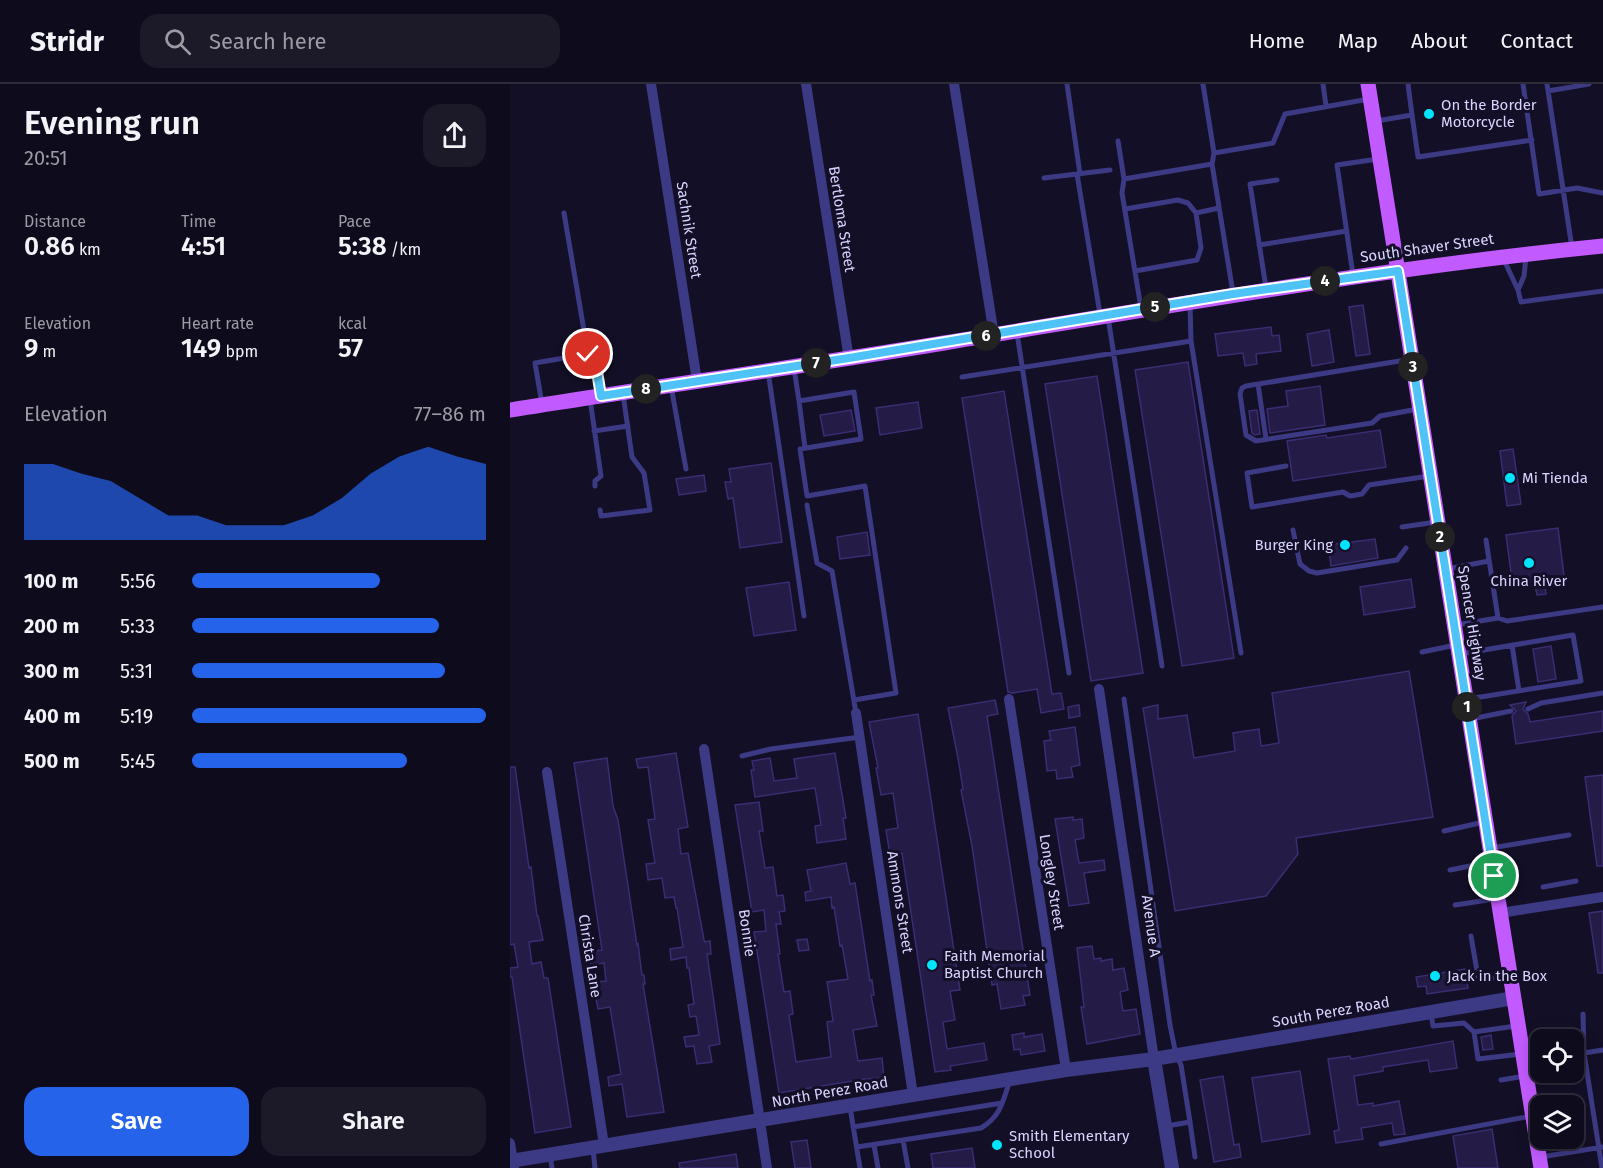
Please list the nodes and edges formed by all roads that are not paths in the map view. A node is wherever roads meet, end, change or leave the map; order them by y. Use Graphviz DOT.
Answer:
graph roads {
  1 [pos="651,84"];
  2 [pos="806,84"];
  3 [pos="954,84"];
  4 [pos="1067,84"];
  5 [pos="1203,84"];
  6 [pos="1323,84"];
  7 [pos="1408,84"];
  8 [pos="1523,84"];
  9 [pos="1547,84"];
  10 [pos="1589,84"];
  11 [pos="1370,91"];
  12 [pos="1548,91"];
  13 [pos="1326,106"];
  14 [pos="1413,115"];
  15 [pos="1374,121"];
  16 [pos="1532,140"];
  17 [pos="1118,141"];
  18 [pos="1214,153"];
  19 [pos="1380,159"];
  20 [pos="1212,164"];
  21 [pos="1110,170"];
  22 [pos="1079,174"];
  23 [pos="1044,178"];
  24 [pos="1124,179"];
  25 [pos="1277,180"];
  26 [pos="1563,190"];
  27 [pos="1603,193"];
  28 [pos="1125,208"];
  29 [pos="1219,208"];
  30 [pos="564,213"];
  31 [pos="1196,213"];
  32 [pos="1347,231"];
  33 [pos="1259,245"];
  34 [pos="1603,246"];
  35 [pos="1572,249"];
  36 [pos="1526,254"];
  37 [pos="1502,256"];
  38 [pos="1135,271"];
  39 [pos="1398,271"];
  40 [pos="1353,277"];
  41 [pos="1266,290"];
  42 [pos="1518,290"];
  43 [pos="1603,291"];
  44 [pos="1233,294"];
  45 [pos="1190,302"];
  46 [pos="1141,310"];
  47 [pos="1104,316"];
  48 [pos="1016,331"];
  49 [pos="994,335"];
  50 [pos="1191,341"];
  51 [pos="1114,353"];
  52 [pos="588,354"];
  53 [pos="849,358"];
  54 [pos="1412,359"];
  55 [pos="794,366"];
  56 [pos="1022,368"];
  57 [pos="768,370"];
  58 [pos="962,377"];
  59 [pos="697,381"];
  60 [pos="1258,384"];
  61 [pos="671,385"];
  62 [pos="623,392"];
  63 [pos="595,397"];
  64 [pos="799,401"];
  65 [pos="542,405"];
  66 [pos="1420,409"];
  67 [pos="510,410"];
  68 [pos="628,426"];
  69 [pos="594,431"];
  70 [pos="1266,439"];
  71 [pos="806,448"];
  72 [pos="1286,466"];
  73 [pos="686,469"];
  74 [pos="1430,476"];
  75 [pos="596,486"];
  76 [pos="807,505"];
  77 [pos="600,510"];
  78 [pos="1438,521"];
  79 [pos="1402,527"];
  80 [pos="1293,531"];
  81 [pos="1486,540"];
  82 [pos="1406,548"];
  83 [pos="1489,561"];
  84 [pos="1445,569"];
  85 [pos="1603,607"];
  86 [pos="804,616"];
  87 [pos="1498,618"];
  88 [pos="1454,625"];
  89 [pos="1512,645"];
  90 [pos="1458,650"];
  91 [pos="1422,652"];
  92 [pos="1241,653"];
  93 [pos="1161,666"];
  94 [pos="1068,673"];
  95 [pos="1099,689"];
  96 [pos="1519,691"];
  97 [pos="1603,693"];
  98 [pos="1009,699"];
  99 [pos="1124,699"];
  100 [pos="1466,699"];
  101 [pos="854,700"];
  102 [pos="1528,709"];
  103 [pos="1511,711"];
  104 [pos="856,712"];
  105 [pos="1469,719"];
  106 [pos="860,737"];
  107 [pos="704,749"];
  108 [pos="742,756"];
  109 [pos="547,772"];
  110 [pos="1486,822"];
  111 [pos="1444,831"];
  112 [pos="1569,835"];
  113 [pos="1491,855"];
  114 [pos="1450,870"];
  115 [pos="1576,881"];
  116 [pos="1543,887"];
  117 [pos="1603,897"];
  118 [pos="1455,905"];
  119 [pos="1499,906"];
  120 [pos="1471,936"];
  121 [pos="1510,975"];
  122 [pos="1514,998"];
  123 [pos="1431,1012"];
  124 [pos="1582,1014"];
  125 [pos="1518,1026"];
  126 [pos="1583,1029"];
  127 [pos="1474,1032"];
  128 [pos="1603,1050"];
  129 [pos="1523,1053"];
  130 [pos="1584,1053"];
  131 [pos="1176,1055"];
  132 [pos="1154,1059"];
  133 [pos="1066,1070"];
  134 [pos="1526,1076"];
  135 [pos="1010,1080"];
  136 [pos="1502,1080"];
  137 [pos="913,1095"];
  138 [pos="1530,1098"];
  139 [pos="1002,1103"];
  140 [pos="850,1106"];
  141 [pos="1530,1116"];
  142 [pos="760,1121"];
  143 [pos="1190,1122"];
  144 [pos="1165,1126"];
  145 [pos="853,1127"];
  146 [pos="903,1140"];
  147 [pos="510,1143"];
  148 [pos="1381,1144"];
  149 [pos="874,1145"];
  150 [pos="598,1146"];
  151 [pos="857,1148"];
  152 [pos="1601,1148"];
  153 [pos="1195,1157"];
  154 [pos="551,1161"];
  155 [pos="1540,1162"];
  156 [pos="512,1163"];
  157 [pos="595,1168"];
  158 [pos="767,1168"];
  159 [pos="860,1168"];
  160 [pos="878,1168"];
  161 [pos="908,1168"];
  162 [pos="1172,1168"];
  163 [pos="1602,1168"];
  1 -- 59 [label="street, Sachnik Street"];
  2 -- 53 [label="street, Bertloma Street"];
  3 -- 49 [label="street"];
  4 -- 22 [label="lane"];
  5 -- 18 [label="lane"];
  6 -- 13 [label="lane"];
  7 -- 14 [label="lane"];
  8 -- 16 [label="lane"];
  9 -- 12 [label="lane"];
  10 -- 12 [label="lane"];
  11 -- 13 [label="lane"];
  11 -- 15 [label="main road, Spencer Highway"];
  12 -- 26 [label="lane"];
  13 -- 18 [label="lane"];
  14 -- 15 [label="lane"];
  14 -- 16 [label="lane"];
  15 -- 19 [label="main road, Spencer Highway"];
  16 -- 26 [label="lane"];
  17 -- 24 [label="lane"];
  18 -- 20 [label="lane"];
  19 -- 32 [label="lane"];
  19 -- 39 [label="main road, Spencer Highway"];
  20 -- 24 [label="lane"];
  20 -- 29 [label="lane"];
  21 -- 22 [label="lane"];
  22 -- 23 [label="lane"];
  22 -- 47 [label="lane"];
  24 -- 28 [label="lane"];
  25 -- 33 [label="lane"];
  26 -- 27 [label="lane"];
  26 -- 35 [label="lane"];
  28 -- 31 [label="lane"];
  28 -- 38 [label="lane"];
  29 -- 31 [label="lane"];
  29 -- 44 [label="lane"];
  30 -- 52 [label="lane"];
  31 -- 38 [label="lane"];
  32 -- 33 [label="lane"];
  32 -- 40 [label="lane"];
  33 -- 41 [label="lane"];
  34 -- 35 [label="main road, South Shaver Street"];
  35 -- 36 [label="main road, South Shaver Street"];
  36 -- 37 [label="main road, South Shaver Street"];
  36 -- 42 [label="lane"];
  37 -- 39 [label="main road, South Shaver Street"];
  37 -- 42 [label="lane"];
  38 -- 46 [label="lane"];
  39 -- 40 [label="main road, South Shaver Street"];
  39 -- 54 [label="main road, Spencer Highway"];
  40 -- 41 [label="main road, South Shaver Street"];
  41 -- 44 [label="main road, South Shaver Street"];
  42 -- 43 [label="lane"];
  44 -- 45 [label="main road, South Shaver Street"];
  45 -- 46 [label="main road, South Shaver Street"];
  45 -- 50 [label="lane"];
  46 -- 47 [label="main road, South Shaver Street"];
  47 -- 48 [label="main road, South Shaver Street"];
  47 -- 51 [label="lane"];
  48 -- 49 [label="main road, South Shaver Street"];
  48 -- 56 [label="lane"];
  49 -- 53 [label="main road, South Shaver Street"];
  50 -- 51 [label="lane"];
  50 -- 92 [label="lane"];
  51 -- 56 [label="lane"];
  51 -- 93 [label="lane"];
  52 -- 63 [label="lane"];
  52 -- 65 [label="lane"];
  53 -- 55 [label="main road, South Shaver Street"];
  54 -- 60 [label="lane"];
  54 -- 66 [label="main road, Spencer Highway"];
  55 -- 57 [label="main road, South Shaver Street"];
  55 -- 64 [label="lane"];
  56 -- 58 [label="lane"];
  56 -- 94 [label="lane"];
  57 -- 59 [label="main road, South Shaver Street"];
  57 -- 86 [label="lane"];
  59 -- 61 [label="main road, South Shaver Street"];
  60 -- 70 [label="lane"];
  60 -- 70 [label="lane"];
  61 -- 62 [label="main road, South Shaver Street"];
  61 -- 73 [label="lane"];
  62 -- 63 [label="main road, South Shaver Street"];
  62 -- 68 [label="lane"];
  63 -- 65 [label="main road, South Shaver Street"];
  63 -- 69 [label="lane"];
  64 -- 71 [label="lane"];
  64 -- 71 [label="lane"];
  65 -- 67 [label="main road, South Shaver Street"];
  66 -- 70 [label="lane"];
  66 -- 74 [label="main road, Spencer Highway"];
  68 -- 69 [label="lane"];
  68 -- 77 [label="lane"];
  69 -- 75 [label="lane"];
  71 -- 101 [label="lane"];
  72 -- 74 [label="lane"];
  74 -- 78 [label="main road, Spencer Highway"];
  76 -- 101 [label="lane"];
  78 -- 79 [label="lane"];
  78 -- 84 [label="main road, Spencer Highway"];
  80 -- 82 [label="lane"];
  81 -- 83 [label="lane"];
  83 -- 84 [label="lane"];
  83 -- 87 [label="lane"];
  84 -- 88 [label="main road, Spencer Highway"];
  85 -- 87 [label="lane"];
  87 -- 88 [label="lane"];
  88 -- 90 [label="main road, Spencer Highway"];
  89 -- 90 [label="lane"];
  89 -- 96 [label="lane"];
  89 -- 96 [label="lane"];
  90 -- 91 [label="lane"];
  90 -- 100 [label="main road, Spencer Highway"];
  95 -- 132 [label="street, Avenue A"];
  96 -- 100 [label="lane"];
  97 -- 102 [label="lane"];
  98 -- 133 [label="street, Longley Street"];
  99 -- 131 [label="lane"];
  100 -- 105 [label="main road, Spencer Highway"];
  101 -- 104 [label="lane"];
  103 -- 105 [label="lane"];
  104 -- 106 [label="street, Ammons Street"];
  105 -- 110 [label="main road, Spencer Highway"];
  106 -- 108 [label="lane"];
  106 -- 137 [label="street, Ammons Street"];
  107 -- 142 [label="street, Bonnie"];
  109 -- 150 [label="street, Christa Lane"];
  110 -- 111 [label="lane"];
  110 -- 113 [label="main road, Spencer Highway"];
  112 -- 113 [label="lane"];
  113 -- 114 [label="lane"];
  113 -- 119 [label="main road, Spencer Highway"];
  115 -- 116 [label="lane"];
  117 -- 119 [label="street"];
  118 -- 119 [label="lane"];
  119 -- 121 [label="main road, Spencer Highway"];
  120 -- 121 [label="lane"];
  121 -- 122 [label="main road, Spencer Highway"];
  122 -- 123 [label="street, South Perez Road"];
  122 -- 125 [label="main road, Spencer Highway"];
  123 -- 127 [label="lane"];
  123 -- 131 [label="street, South Perez Road"];
  124 -- 126 [label="lane"];
  125 -- 127 [label="lane"];
  125 -- 129 [label="main road, Spencer Highway"];
  127 -- 129 [label="lane"];
  128 -- 130 [label="lane"];
  129 -- 134 [label="main road, Spencer Highway"];
  130 -- 152 [label="lane"];
  131 -- 132 [label="street, South Perez Road"];
  131 -- 143 [label="lane"];
  132 -- 133 [label="street, North Perez Road"];
  132 -- 144 [label="street, Avenue A"];
  133 -- 135 [label="street, North Perez Road"];
  134 -- 136 [label="lane"];
  134 -- 138 [label="main road, Spencer Highway"];
  135 -- 137 [label="street, North Perez Road"];
  135 -- 139 [label="lane"];
  137 -- 140 [label="street, North Perez Road"];
  139 -- 145 [label="lane"];
  139 -- 146 [label="lane"];
  140 -- 142 [label="street, North Perez Road"];
  140 -- 145 [label="lane"];
  141 -- 148 [label="lane"];
  142 -- 150 [label="street, North Perez Road"];
  142 -- 158 [label="street, Bonnie"];
  143 -- 144 [label="lane"];
  143 -- 153 [label="lane"];
  144 -- 162 [label="street, Avenue A"];
  145 -- 151 [label="lane"];
  146 -- 149 [label="lane"];
  146 -- 161 [label="lane"];
  147 -- 156 [label="street"];
  149 -- 151 [label="lane"];
  149 -- 160 [label="lane"];
  150 -- 154 [label="street, North Perez Road"];
  150 -- 157 [label="lane"];
  151 -- 159 [label="lane"];
  152 -- 155 [label="lane"];
  152 -- 163 [label="lane"];
  154 -- 156 [label="street, North Perez Road"];
}
